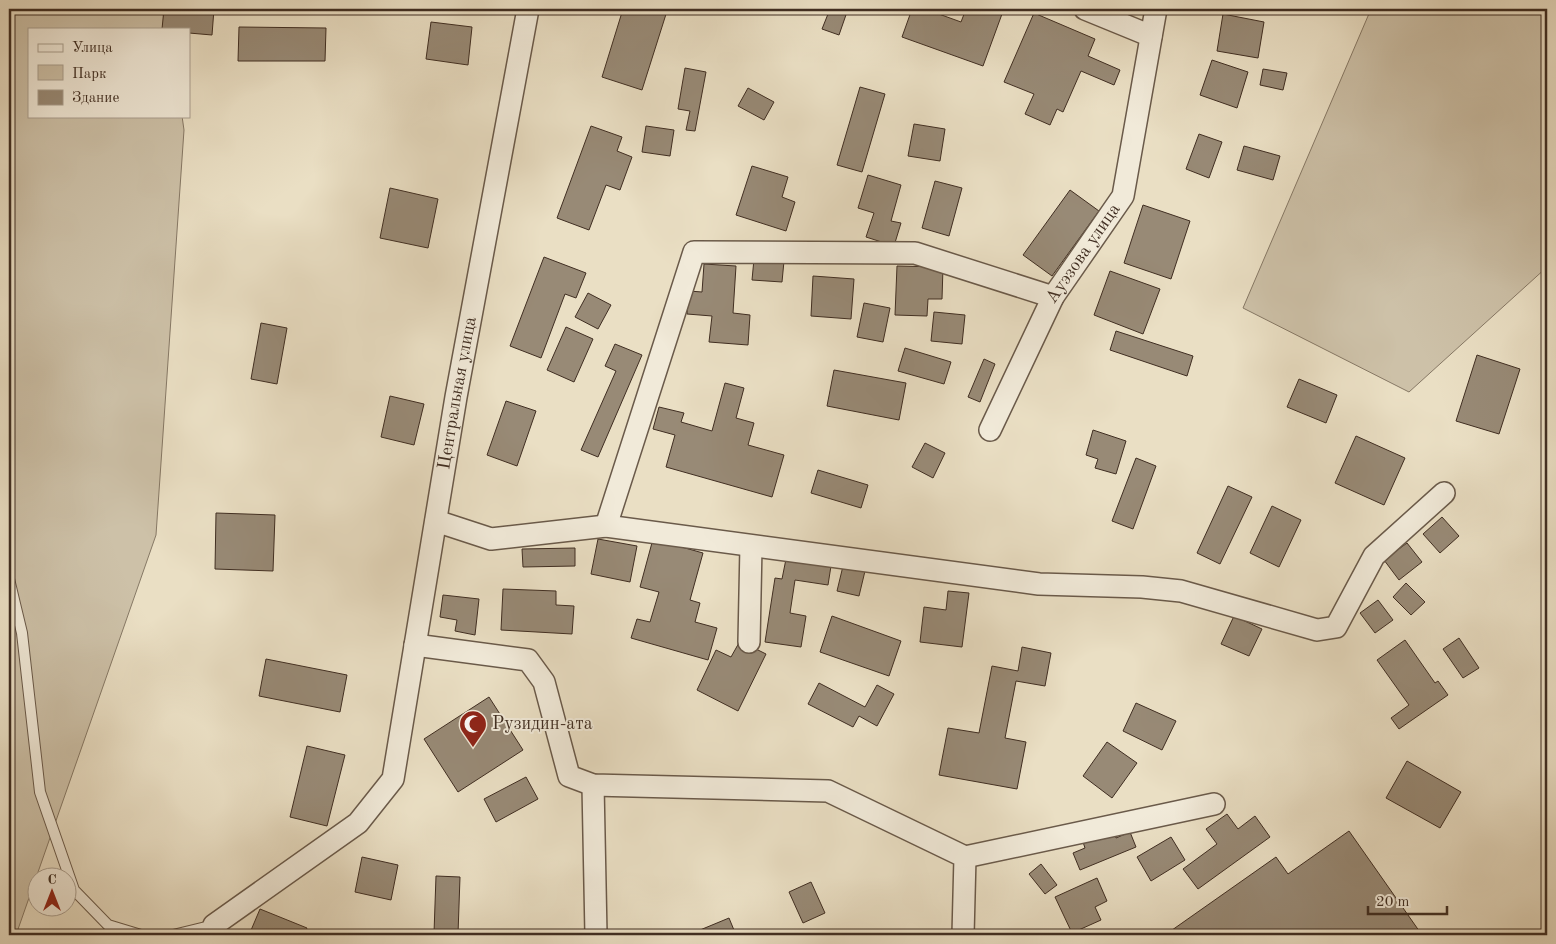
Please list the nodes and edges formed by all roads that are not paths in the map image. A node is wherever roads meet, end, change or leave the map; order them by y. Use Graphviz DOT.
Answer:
graph roads {
  1 [pos="528,9"];
  2 [pos="1085,9"];
  3 [pos="1156,9"];
  4 [pos="1151,36"];
  5 [pos="1053,298"];
  6 [pos="990,430"];
  7 [pos="1444,494"];
  8 [pos="436,521"];
  9 [pos="606,526"];
  10 [pos="751,546"];
  11 [pos="9,579"];
  12 [pos="749,642"];
  13 [pos="415,645"];
  14 [pos="593,785"];
  15 [pos="1214,804"];
  16 [pos="965,857"];
  17 [pos="213,930"];
  18 [pos="141,935"];
  19 [pos="173,935"];
  20 [pos="596,935"];
  21 [pos="963,935"];
  1 -- 8 [label="street, Центральная улица"];
  2 -- 4 [label="street"];
  3 -- 4 [label="street, Ауэзова улица"];
  4 -- 5 [label="street, Ауэзова улица"];
  5 -- 6 [label="street, Ауэзова улица"];
  5 -- 9 [label="street"];
  7 -- 10 [label="street"];
  8 -- 9 [label="street"];
  8 -- 13 [label="street, Центральная улица"];
  9 -- 10 [label="street"];
  10 -- 12 [label="street"];
  11 -- 18 [label="lane"];
  13 -- 14 [label="street"];
  13 -- 17 [label="street, Центральная улица"];
  14 -- 16 [label="street"];
  14 -- 20 [label="street"];
  15 -- 16 [label="street"];
  16 -- 21 [label="street"];
  17 -- 19 [label="lane"];
}
